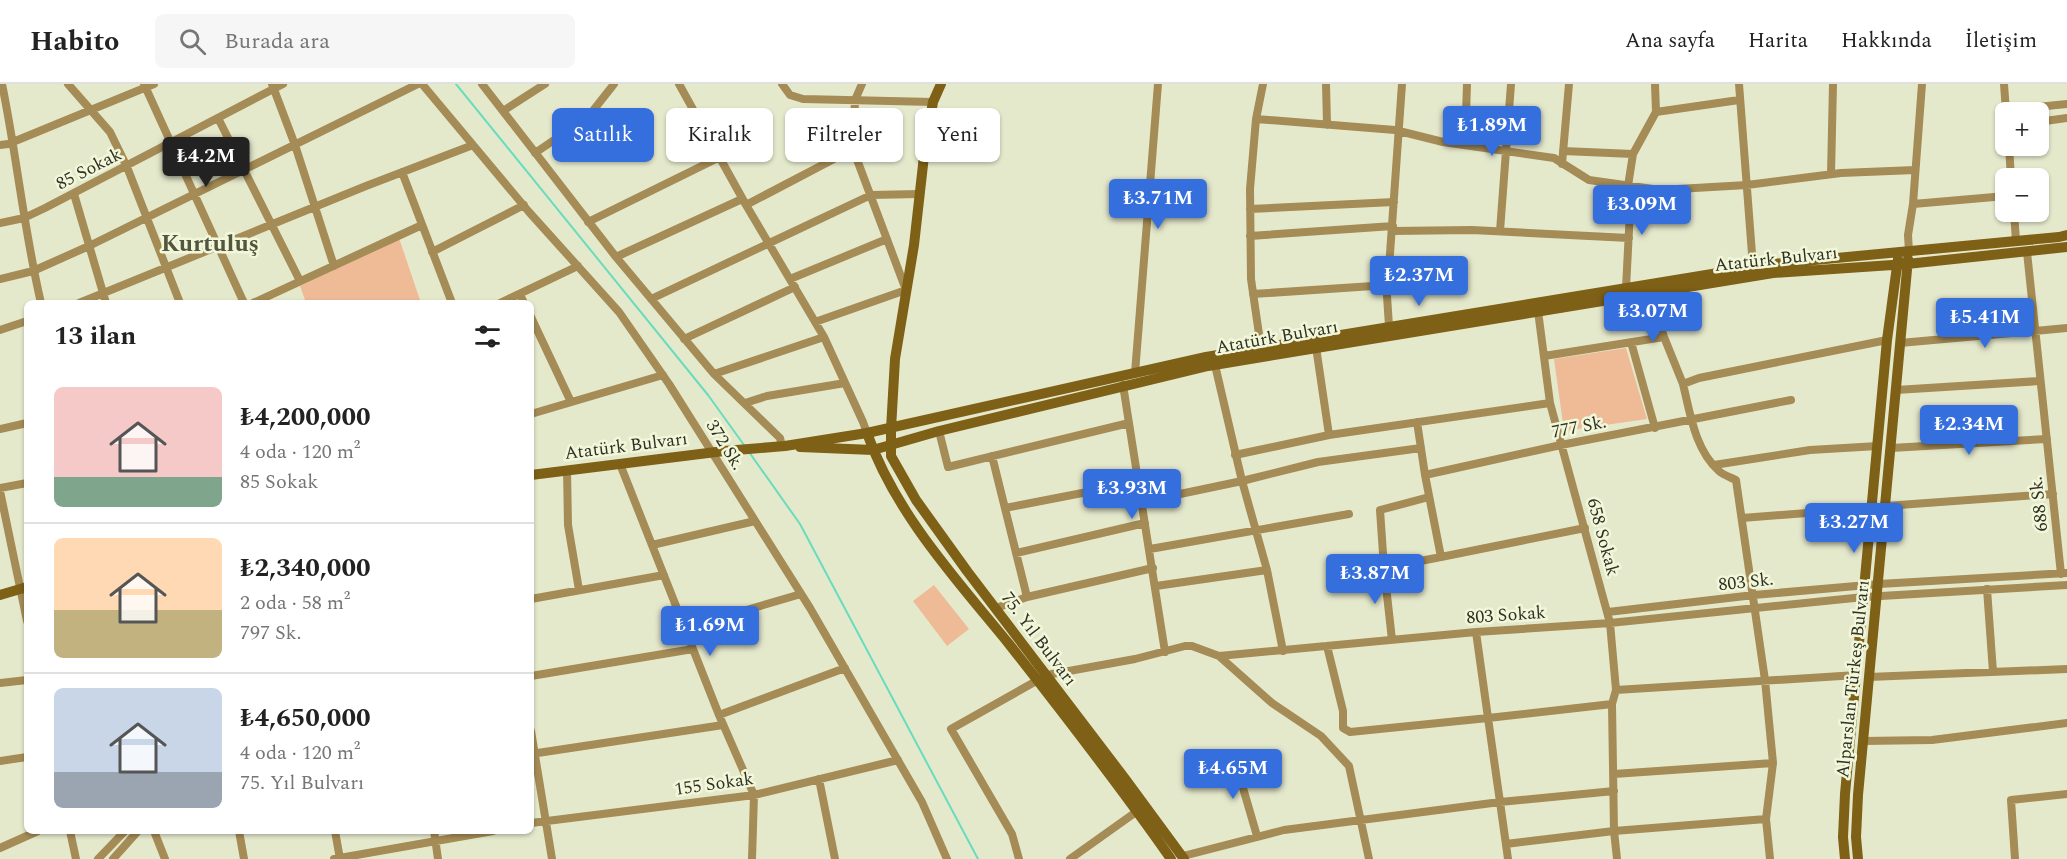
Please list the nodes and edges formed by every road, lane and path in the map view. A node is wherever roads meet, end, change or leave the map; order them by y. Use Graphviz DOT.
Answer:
graph roads {
  1 [pos="2,84"];
  2 [pos="68,84"];
  3 [pos="283,84"];
  4 [pos="420,84"];
  5 [pos="482,84"];
  6 [pos="545,84"];
  7 [pos="614,84"];
  8 [pos="679,84"];
  9 [pos="782,84"];
  10 [pos="862,84"];
  11 [pos="941,84"];
  12 [pos="1158,84"];
  13 [pos="1263,84"];
  14 [pos="1326,84"];
  15 [pos="1402,84"];
  16 [pos="1467,84"];
  17 [pos="1511,84"];
  18 [pos="1569,84"];
  19 [pos="1655,84"];
  20 [pos="1738,84"];
  21 [pos="1833,84"];
  22 [pos="1922,84"];
  23 [pos="2004,84"];
  24 [pos="148,85"];
  25 [pos="273,87"];
  26 [pos="855,100"];
  27 [pos="1739,100"];
  28 [pos="933,102"];
  29 [pos="2005,102"];
  30 [pos="2067,104"];
  31 [pos="2049,106"];
  32 [pos="692,108"];
  33 [pos="855,108"];
  34 [pos="90,109"];
  35 [pos="503,111"];
  36 [pos="1656,112"];
  37 [pos="219,118"];
  38 [pos="2067,118"];
  39 [pos="1256,119"];
  40 [pos="2049,120"];
  41 [pos="1327,125"];
  42 [pos="1400,132"];
  43 [pos="14,142"];
  44 [pos="171,143"];
  45 [pos="0,145"];
  46 [pos="295,145"];
  47 [pos="473,145"];
  48 [pos="1465,145"];
  49 [pos="1505,151"];
  50 [pos="1563,151"];
  51 [pos="536,153"];
  52 [pos="1633,154"];
  53 [pos="710,162"];
  54 [pos="723,162"];
  55 [pos="826,162"];
  56 [pos="858,162"];
  57 [pos="1562,164"];
  58 [pos="127,167"];
  59 [pos="244,170"];
  60 [pos="1915,170"];
  61 [pos="402,172"];
  62 [pos="1831,174"];
  63 [pos="1747,185"];
  64 [pos="1628,186"];
  65 [pos="74,194"];
  66 [pos="195,194"];
  67 [pos="919,194"];
  68 [pos="871,195"];
  69 [pos="1995,197"];
  70 [pos="744,202"];
  71 [pos="1394,202"];
  72 [pos="1913,204"];
  73 [pos="524,206"];
  74 [pos="315,207"];
  75 [pos="1250,209"];
  76 [pos="146,217"];
  77 [pos="24,218"];
  78 [pos="588,222"];
  79 [pos="2015,222"];
  80 [pos="0,223"];
  81 [pos="272,224"];
  82 [pos="422,225"];
  83 [pos="1393,228"];
  84 [pos="1500,231"];
  85 [pos="2067,235"];
  86 [pos="1250,236"];
  87 [pos="1629,238"];
  88 [pos="887,239"];
  89 [pos="2016,242"];
  90 [pos="768,243"];
  91 [pos="89,246"];
  92 [pos="218,246"];
  93 [pos="2067,247"];
  94 [pos="432,252"];
  95 [pos="1904,252"];
  96 [pos="2027,252"];
  97 [pos="616,257"];
  98 [pos="1902,264"];
  99 [pos="334,266"];
  100 [pos="578,266"];
  101 [pos="166,267"];
  102 [pos="1753,267"];
  103 [pos="1773,268"];
  104 [pos="33,271"];
  105 [pos="1723,277"];
  106 [pos="0,279"];
  107 [pos="790,279"];
  108 [pos="300,281"];
  109 [pos="1388,285"];
  110 [pos="795,287"];
  111 [pos="1626,288"];
  112 [pos="906,290"];
  113 [pos="1650,293"];
  114 [pos="520,294"];
  115 [pos="1253,294"];
  116 [pos="105,299"];
  117 [pos="651,299"];
  118 [pos="40,300"];
  119 [pos="179,300"];
  120 [pos="243,300"];
  121 [pos="259,300"];
  122 [pos="451,300"];
  123 [pos="507,300"];
  124 [pos="523,300"];
  125 [pos="1538,311"];
  126 [pos="24,322"];
  127 [pos="815,322"];
  128 [pos="534,324"];
  129 [pos="1389,326"];
  130 [pos="2067,328"];
  131 [pos="0,330"];
  132 [pos="2035,332"];
  133 [pos="824,337"];
  134 [pos="1664,337"];
  135 [pos="684,339"];
  136 [pos="1887,340"];
  137 [pos="1631,342"];
  138 [pos="1900,344"];
  139 [pos="1261,348"];
  140 [pos="1316,348"];
  141 [pos="1544,356"];
  142 [pos="1215,365"];
  143 [pos="1135,373"];
  144 [pos="714,374"];
  145 [pos="663,375"];
  146 [pos="2040,381"];
  147 [pos="845,383"];
  148 [pos="1683,384"];
  149 [pos="1123,385"];
  150 [pos="1896,390"];
  151 [pos="1791,400"];
  152 [pos="571,402"];
  153 [pos="745,403"];
  154 [pos="1550,403"];
  155 [pos="534,413"];
  156 [pos="1692,421"];
  157 [pos="1417,422"];
  158 [pos="1129,423"];
  159 [pos="24,424"];
  160 [pos="1655,428"];
  161 [pos="0,429"];
  162 [pos="891,429"];
  163 [pos="939,431"];
  164 [pos="867,433"];
  165 [pos="1329,435"];
  166 [pos="2047,439"];
  167 [pos="1561,445"];
  168 [pos="782,446"];
  169 [pos="891,446"];
  170 [pos="1878,446"];
  171 [pos="1420,448"];
  172 [pos="1891,448"];
  173 [pos="873,450"];
  174 [pos="712,453"];
  175 [pos="1236,455"];
  176 [pos="992,456"];
  177 [pos="620,464"];
  178 [pos="1714,465"];
  179 [pos="567,470"];
  180 [pos="534,475"];
  181 [pos="1425,475"];
  182 [pos="1242,481"];
  183 [pos="1139,482"];
  184 [pos="24,484"];
  185 [pos="0,490"];
  186 [pos="2053,494"];
  187 [pos="1429,497"];
  188 [pos="1142,502"];
  189 [pos="1886,506"];
  190 [pos="1005,508"];
  191 [pos="1872,508"];
  192 [pos="1349,514"];
  193 [pos="1742,518"];
  194 [pos="755,521"];
  195 [pos="1145,523"];
  196 [pos="1585,528"];
  197 [pos="1256,531"];
  198 [pos="4,538"];
  199 [pos="652,545"];
  200 [pos="1150,549"];
  201 [pos="1016,553"];
  202 [pos="1441,557"];
  203 [pos="1153,568"];
  204 [pos="1384,568"];
  205 [pos="1267,570"];
  206 [pos="2064,573"];
  207 [pos="664,575"];
  208 [pos="1878,584"];
  209 [pos="1866,585"];
  210 [pos="2067,585"];
  211 [pos="23,586"];
  212 [pos="1156,586"];
  213 [pos="1987,589"];
  214 [pos="0,590"];
  215 [pos="579,590"];
  216 [pos="801,594"];
  217 [pos="0,595"];
  218 [pos="1754,595"];
  219 [pos="1027,597"];
  220 [pos="1864,597"];
  221 [pos="534,598"];
  222 [pos="1877,598"];
  223 [pos="996,608"];
  224 [pos="1756,608"];
  225 [pos="1608,612"];
  226 [pos="1610,623"];
  227 [pos="685,628"];
  228 [pos="1476,632"];
  229 [pos="1392,640"];
  230 [pos="1327,646"];
  231 [pos="693,649"];
  232 [pos="1283,651"];
  233 [pos="1165,652"];
  234 [pos="1219,656"];
  235 [pos="845,668"];
  236 [pos="2067,669"];
  237 [pos="1993,672"];
  238 [pos="1857,675"];
  239 [pos="534,676"];
  240 [pos="1869,677"];
  241 [pos="1042,678"];
  242 [pos="24,680"];
  243 [pos="1765,680"];
  244 [pos="0,683"];
  245 [pos="1616,690"];
  246 [pos="1612,704"];
  247 [pos="719,715"];
  248 [pos="1488,718"];
  249 [pos="2067,723"];
  250 [pos="723,725"];
  251 [pos="1863,741"];
  252 [pos="534,754"];
  253 [pos="1234,756"];
  254 [pos="24,757"];
  255 [pos="534,759"];
  256 [pos="898,760"];
  257 [pos="0,761"];
  258 [pos="1773,763"];
  259 [pos="1614,774"];
  260 [pos="819,779"];
  261 [pos="1614,791"];
  262 [pos="754,795"];
  263 [pos="2067,795"];
  264 [pos="1500,802"];
  265 [pos="1136,812"];
  266 [pos="1766,819"];
  267 [pos="546,820"];
  268 [pos="1361,820"];
  269 [pos="534,822"];
  270 [pos="1614,831"];
  271 [pos="31,834"];
  272 [pos="71,834"];
  273 [pos="122,834"];
  274 [pos="135,834"];
  275 [pos="155,834"];
  276 [pos="240,834"];
  277 [pos="335,834"];
  278 [pos="434,834"];
  279 [pos="477,834"];
  280 [pos="1257,836"];
  281 [pos="435,842"];
  282 [pos="1506,844"];
  283 [pos="0,848"];
  284 [pos="1183,858"];
  285 [pos="76,859"];
  286 [pos="98,859"];
  287 [pos="113,859"];
  288 [pos="165,859"];
  289 [pos="244,859"];
  290 [pos="338,859"];
  291 [pos="438,859"];
  292 [pos="552,859"];
  293 [pos="752,859"];
  294 [pos="835,859"];
  295 [pos="947,859"];
  296 [pos="1019,859"];
  297 [pos="1070,859"];
  298 [pos="1171,859"];
  299 [pos="1369,859"];
  300 [pos="1508,859"];
  301 [pos="1617,859"];
  302 [pos="1770,859"];
  303 [pos="1845,859"];
  304 [pos="1858,859"];
  305 [pos="2015,859"];
  1 -- 43 [label="street"];
  2 -- 34 [label="street"];
  3 -- 25 [label="street, 85 Sokak"];
  4 -- 46 [label="street"];
  4 -- 47 [label="street, 372 Sk."];
  5 -- 35 [label="street"];
  6 -- 35 [label="street"];
  7 -- 51 [label="street"];
  8 -- 32 [label="street"];
  9 -- 26 [label="street"];
  10 -- 26 [label="street"];
  11 -- 28 [label="main road, 75. Yıl Bulvarı"];
  12 -- 143 [label="street"];
  13 -- 39 [label="street"];
  14 -- 41 [label="street"];
  15 -- 42 [label="street"];
  16 -- 48 [label="street"];
  17 -- 49 [label="street"];
  18 -- 50 [label="street"];
  19 -- 36 [label="street"];
  20 -- 27 [label="street"];
  21 -- 62 [label="street"];
  22 -- 60 [label="street"];
  23 -- 29 [label="street"];
  24 -- 34 [label="street"];
  24 -- 44 [label="street"];
  25 -- 37 [label="street, 85 Sokak"];
  25 -- 46 [label="street"];
  26 -- 28 [label="street"];
  26 -- 33 [label="street"];
  27 -- 36 [label="street"];
  27 -- 63 [label="street"];
  28 -- 67 [label="main road, 75. Yıl Bulvarı"];
  30 -- 31 [label="street"];
  34 -- 43 [label="street"];
  34 -- 58 [label="street"];
  35 -- 51 [label="street"];
  36 -- 52 [label="street"];
  37 -- 44 [label="street, 85 Sokak"];
  37 -- 59 [label="street"];
  38 -- 40 [label="street"];
  39 -- 41 [label="street"];
  39 -- 75 [label="street"];
  41 -- 42 [label="street"];
  42 -- 48 [label="street"];
  42 -- 71 [label="street"];
  43 -- 45 [label="street"];
  43 -- 77 [label="street"];
  44 -- 58 [label="street, 85 Sokak"];
  44 -- 66 [label="street"];
  46 -- 59 [label="street"];
  46 -- 74 [label="street"];
  47 -- 61 [label="street"];
  47 -- 73 [label="street, 372 Sk."];
  48 -- 49 [label="street"];
  49 -- 57 [label="street"];
  49 -- 84 [label="street"];
  50 -- 52 [label="street"];
  50 -- 57 [label="street"];
  51 -- 78 [label="street"];
  52 -- 64 [label="street"];
  53 -- 78 [label="street"];
  54 -- 70 [label="street"];
  55 -- 70 [label="street"];
  56 -- 68 [label="street"];
  57 -- 64 [label="street"];
  58 -- 65 [label="street, 85 Sokak"];
  58 -- 76 [label="street"];
  59 -- 66 [label="street"];
  59 -- 81 [label="street"];
  60 -- 62 [label="street"];
  60 -- 72 [label="street"];
  61 -- 74 [label="street"];
  61 -- 82 [label="street"];
  62 -- 63 [label="street"];
  63 -- 64 [label="street"];
  63 -- 102 [label="street"];
  64 -- 87 [label="street"];
  65 -- 77 [label="street, 85 Sokak"];
  65 -- 91 [label="street"];
  66 -- 76 [label="street"];
  66 -- 92 [label="street"];
  67 -- 68 [label="street"];
  67 -- 112 [label="main road, 75. Yıl Bulvarı"];
  68 -- 88 [label="street"];
  68 -- 90 [label="street"];
  69 -- 72 [label="street"];
  70 -- 90 [label="street"];
  70 -- 97 [label="street"];
  71 -- 75 [label="street"];
  71 -- 83 [label="street"];
  72 -- 95 [label="street"];
  73 -- 94 [label="street"];
  73 -- 100 [label="street, 372 Sk."];
  74 -- 81 [label="street"];
  74 -- 99 [label="street"];
  75 -- 86 [label="street"];
  76 -- 91 [label="street"];
  76 -- 101 [label="street"];
  77 -- 80 [label="street, 85 Sokak"];
  77 -- 104 [label="street"];
  78 -- 97 [label="street"];
  79 -- 89 [label="street"];
  81 -- 92 [label="street"];
  81 -- 108 [label="street"];
  82 -- 94 [label="street"];
  82 -- 99 [label="street"];
  83 -- 84 [label="street"];
  83 -- 86 [label="street"];
  83 -- 109 [label="street"];
  84 -- 87 [label="street"];
  85 -- 89 [label="main road, Atatürk Bulvarı"];
  86 -- 115 [label="street"];
  87 -- 111 [label="street"];
  88 -- 107 [label="street"];
  88 -- 112 [label="street"];
  89 -- 95 [label="main road, Atatürk Bulvarı"];
  90 -- 107 [label="street"];
  90 -- 117 [label="street"];
  91 -- 104 [label="street"];
  91 -- 116 [label="street"];
  92 -- 101 [label="street"];
  92 -- 120 [label="street"];
  93 -- 96 [label="main road, Atatürk Bulvarı"];
  94 -- 122 [label="street"];
  95 -- 98 [label="main road, Alparslan Türkeş Bulvarı"];
  95 -- 103 [label="main road, Atatürk Bulvarı"];
  96 -- 98 [label="main road, Atatürk Bulvarı"];
  96 -- 132 [label="street, 688 Sk."];
  97 -- 117 [label="street"];
  98 -- 103 [label="main road, Atatürk Bulvarı"];
  98 -- 136 [label="main road, Alparslan Türkeş Bulvarı"];
  98 -- 138 [label="main road, Alparslan Türkeş Bulvarı"];
  99 -- 108 [label="street"];
  100 -- 114 [label="street"];
  100 -- 145 [label="street, 372 Sk."];
  101 -- 116 [label="street"];
  101 -- 119 [label="street"];
  102 -- 103 [label="main road, Atatürk Bulvarı"];
  102 -- 105 [label="main road, Atatürk Bulvarı"];
  103 -- 105 [label="main road, Atatürk Bulvarı"];
  104 -- 106 [label="street"];
  104 -- 118 [label="street"];
  105 -- 111 [label="main road, Atatürk Bulvarı"];
  105 -- 113 [label="main road, Atatürk Bulvarı"];
  107 -- 110 [label="street"];
  108 -- 121 [label="street"];
  109 -- 115 [label="street"];
  109 -- 129 [label="street"];
  110 -- 127 [label="street"];
  110 -- 135 [label="street"];
  111 -- 129 [label="main road, Atatürk Bulvarı"];
  112 -- 127 [label="street"];
  112 -- 162 [label="main road, 75. Yıl Bulvarı"];
  113 -- 125 [label="main road, Atatürk Bulvarı"];
  113 -- 134 [label="street"];
  114 -- 123 [label="street"];
  114 -- 124 [label="street"];
  115 -- 139 [label="street"];
  117 -- 135 [label="street"];
  125 -- 140 [label="main road, Atatürk Bulvarı"];
  125 -- 141 [label="street, 658 Sokak"];
  126 -- 131 [label="street"];
  127 -- 133 [label="street"];
  128 -- 152 [label="street"];
  129 -- 139 [label="main road, Atatürk Bulvarı"];
  130 -- 132 [label="street"];
  132 -- 138 [label="street"];
  132 -- 146 [label="street, 688 Sk."];
  133 -- 144 [label="street"];
  133 -- 147 [label="street"];
  134 -- 137 [label="street"];
  134 -- 148 [label="street"];
  135 -- 144 [label="street"];
  136 -- 148 [label="street"];
  136 -- 170 [label="main road, Alparslan Türkeş Bulvarı"];
  137 -- 141 [label="street"];
  137 -- 160 [label="street"];
  138 -- 150 [label="main road, Alparslan Türkeş Bulvarı"];
  139 -- 143 [label="main road, Atatürk Bulvarı"];
  140 -- 142 [label="main road, Atatürk Bulvarı"];
  140 -- 165 [label="street"];
  141 -- 154 [label="street, 658 Sokak"];
  142 -- 149 [label="main road, Atatürk Bulvarı"];
  142 -- 175 [label="street"];
  143 -- 162 [label="main road, Atatürk Bulvarı"];
  144 -- 153 [label="street"];
  145 -- 152 [label="street"];
  145 -- 174 [label="street, 372 Sk."];
  146 -- 150 [label="street"];
  146 -- 166 [label="street, 688 Sk."];
  147 -- 153 [label="street"];
  147 -- 164 [label="street"];
  148 -- 156 [label="street"];
  149 -- 158 [label="street"];
  149 -- 163 [label="main road, Atatürk Bulvarı"];
  150 -- 172 [label="main road, Alparslan Türkeş Bulvarı"];
  151 -- 156 [label="street, 777 Sk."];
  152 -- 155 [label="street"];
  153 -- 168 [label="street"];
  154 -- 157 [label="street"];
  154 -- 167 [label="street, 658 Sokak"];
  156 -- 160 [label="street, 777 Sk."];
  156 -- 178 [label="street"];
  157 -- 165 [label="street"];
  157 -- 171 [label="street"];
  158 -- 176 [label="street"];
  158 -- 183 [label="street"];
  159 -- 161 [label="street"];
  160 -- 167 [label="street, 777 Sk."];
  162 -- 164 [label="main road, Atatürk Bulvarı"];
  162 -- 169 [label="main road, 75. Yıl Bulvarı"];
  163 -- 169 [label="main road, Atatürk Bulvarı"];
  163 -- 176 [label="street"];
  164 -- 168 [label="main road, Atatürk Bulvarı"];
  164 -- 173 [label="main road, 75. Yıl Bulvarı"];
  165 -- 175 [label="street"];
  166 -- 172 [label="street"];
  166 -- 186 [label="street, 688 Sk."];
  167 -- 181 [label="street, 777 Sk."];
  167 -- 196 [label="street, 658 Sokak"];
  168 -- 173 [label="main road, Atatürk Bulvarı"];
  168 -- 174 [label="main road, Atatürk Bulvarı"];
  169 -- 173 [label="main road, Atatürk Bulvarı"];
  169 -- 223 [label="main road, 75. Yıl Bulvarı"];
  170 -- 178 [label="street"];
  170 -- 191 [label="main road, Alparslan Türkeş Bulvarı"];
  171 -- 181 [label="street"];
  171 -- 182 [label="street"];
  172 -- 189 [label="main road, Alparslan Türkeş Bulvarı"];
  173 -- 241 [label="main road, 75. Yıl Bulvarı"];
  174 -- 177 [label="main road, Atatürk Bulvarı"];
  174 -- 194 [label="street, 372 Sk."];
  175 -- 182 [label="street"];
  176 -- 190 [label="street"];
  177 -- 179 [label="main road, Atatürk Bulvarı"];
  177 -- 199 [label="street"];
  178 -- 193 [label="street"];
  179 -- 180 [label="main road, Atatürk Bulvarı"];
  179 -- 215 [label="street"];
  181 -- 187 [label="street"];
  182 -- 188 [label="street"];
  182 -- 197 [label="street"];
  183 -- 188 [label="street"];
  183 -- 190 [label="street"];
  184 -- 185 [label="street"];
  185 -- 198 [label="street"];
  186 -- 189 [label="street"];
  186 -- 206 [label="street, 688 Sk."];
  187 -- 202 [label="street"];
  187 -- 204 [label="street"];
  188 -- 195 [label="street"];
  189 -- 208 [label="main road, Alparslan Türkeş Bulvarı"];
  190 -- 201 [label="street"];
  191 -- 193 [label="street"];
  191 -- 209 [label="main road, Alparslan Türkeş Bulvarı"];
  192 -- 197 [label="street"];
  193 -- 218 [label="street"];
  194 -- 199 [label="street"];
  194 -- 216 [label="street, 372 Sk."];
  195 -- 200 [label="street"];
  195 -- 201 [label="street"];
  196 -- 202 [label="street"];
  196 -- 225 [label="street, 658 Sokak"];
  197 -- 200 [label="street"];
  197 -- 205 [label="street"];
  198 -- 211 [label="street"];
  199 -- 207 [label="street"];
  200 -- 203 [label="street"];
  201 -- 219 [label="street"];
  202 -- 204 [label="street"];
  203 -- 212 [label="street"];
  203 -- 219 [label="street"];
  204 -- 229 [label="street"];
  205 -- 212 [label="street"];
  205 -- 232 [label="street"];
  206 -- 208 [label="street, 803 Sk."];
  207 -- 215 [label="street"];
  207 -- 227 [label="street"];
  208 -- 209 [label="street, 803 Sk."];
  208 -- 222 [label="main road, Alparslan Türkeş Bulvarı"];
  209 -- 218 [label="street, 803 Sk."];
  209 -- 220 [label="main road, Alparslan Türkeş Bulvarı"];
  210 -- 213 [label="street, 803 Sokak"];
  211 -- 214 [label="main road"];
  211 -- 217 [label="main road"];
  212 -- 233 [label="street"];
  213 -- 222 [label="street, 803 Sokak"];
  213 -- 237 [label="street"];
  215 -- 221 [label="street"];
  216 -- 227 [label="street"];
  216 -- 235 [label="street, 372 Sk."];
  218 -- 224 [label="street"];
  218 -- 225 [label="street, 803 Sk."];
  219 -- 223 [label="street"];
  220 -- 222 [label="street, 803 Sokak"];
  220 -- 224 [label="street, 803 Sokak"];
  220 -- 238 [label="main road, Alparslan Türkeş Bulvarı"];
  222 -- 240 [label="main road, Alparslan Türkeş Bulvarı"];
  223 -- 241 [label="main road, 75. Yıl Bulvarı"];
  224 -- 226 [label="street, 803 Sokak"];
  224 -- 243 [label="street"];
  225 -- 226 [label="street, 658 Sokak"];
  226 -- 228 [label="street, 803 Sokak"];
  226 -- 245 [label="street, 658 Sokak"];
  227 -- 231 [label="street"];
  228 -- 229 [label="street, 803 Sokak"];
  228 -- 248 [label="street"];
  229 -- 230 [label="street, 803 Sokak"];
  230 -- 232 [label="street, 803 Sokak"];
  230 -- 248 [label="street"];
  231 -- 239 [label="street"];
  231 -- 247 [label="street"];
  232 -- 234 [label="street, 803 Sokak"];
  233 -- 234 [label="street, 803 Sokak"];
  233 -- 241 [label="street, 803 Sokak"];
  234 -- 268 [label="street"];
  235 -- 247 [label="street"];
  235 -- 256 [label="street, 372 Sk."];
  236 -- 237 [label="street"];
  237 -- 240 [label="street"];
  238 -- 243 [label="street"];
  238 -- 303 [label="main road, Alparslan Türkeş Bulvarı"];
  240 -- 251 [label="main road, Alparslan Türkeş Bulvarı"];
  241 -- 265 [label="main road, 75. Yıl Bulvarı"];
  241 -- 284 [label="main road, 75. Yıl Bulvarı"];
  241 -- 296 [label="street, 803 Sokak"];
  242 -- 244 [label="street"];
  243 -- 245 [label="street"];
  243 -- 258 [label="street"];
  245 -- 246 [label="street, 658 Sokak"];
  246 -- 248 [label="street"];
  246 -- 259 [label="street, 658 Sokak"];
  247 -- 250 [label="street"];
  248 -- 264 [label="street"];
  249 -- 251 [label="street"];
  250 -- 252 [label="street"];
  250 -- 262 [label="street"];
  251 -- 304 [label="main road, Alparslan Türkeş Bulvarı"];
  253 -- 280 [label="street"];
  254 -- 257 [label="street"];
  255 -- 267 [label="street"];
  256 -- 260 [label="street, 155 Sokak"];
  256 -- 295 [label="street, 372 Sk."];
  258 -- 259 [label="street"];
  258 -- 266 [label="street"];
  259 -- 261 [label="street, 658 Sokak"];
  260 -- 262 [label="street, 155 Sokak"];
  260 -- 294 [label="street"];
  261 -- 264 [label="street"];
  261 -- 270 [label="street, 658 Sokak"];
  262 -- 267 [label="street, 155 Sokak"];
  262 -- 293 [label="street"];
  263 -- 305 [label="street"];
  264 -- 268 [label="street"];
  264 -- 282 [label="street"];
  265 -- 297 [label="street"];
  265 -- 298 [label="main road, 75. Yıl Bulvarı"];
  266 -- 270 [label="street"];
  266 -- 302 [label="street"];
  267 -- 269 [label="street, 155 Sokak"];
  267 -- 292 [label="street"];
  268 -- 280 [label="street"];
  268 -- 299 [label="street"];
  270 -- 282 [label="street"];
  270 -- 301 [label="street, 658 Sokak"];
  271 -- 283 [label="street"];
  272 -- 285 [label="street"];
  273 -- 286 [label="street"];
  274 -- 287 [label="street"];
  275 -- 288 [label="street"];
  276 -- 289 [label="street"];
  277 -- 290 [label="street"];
  278 -- 281 [label="street"];
  279 -- 281 [label="street"];
  280 -- 284 [label="street"];
  281 -- 290 [label="street"];
  281 -- 291 [label="street"];
  282 -- 300 [label="street"];
}
